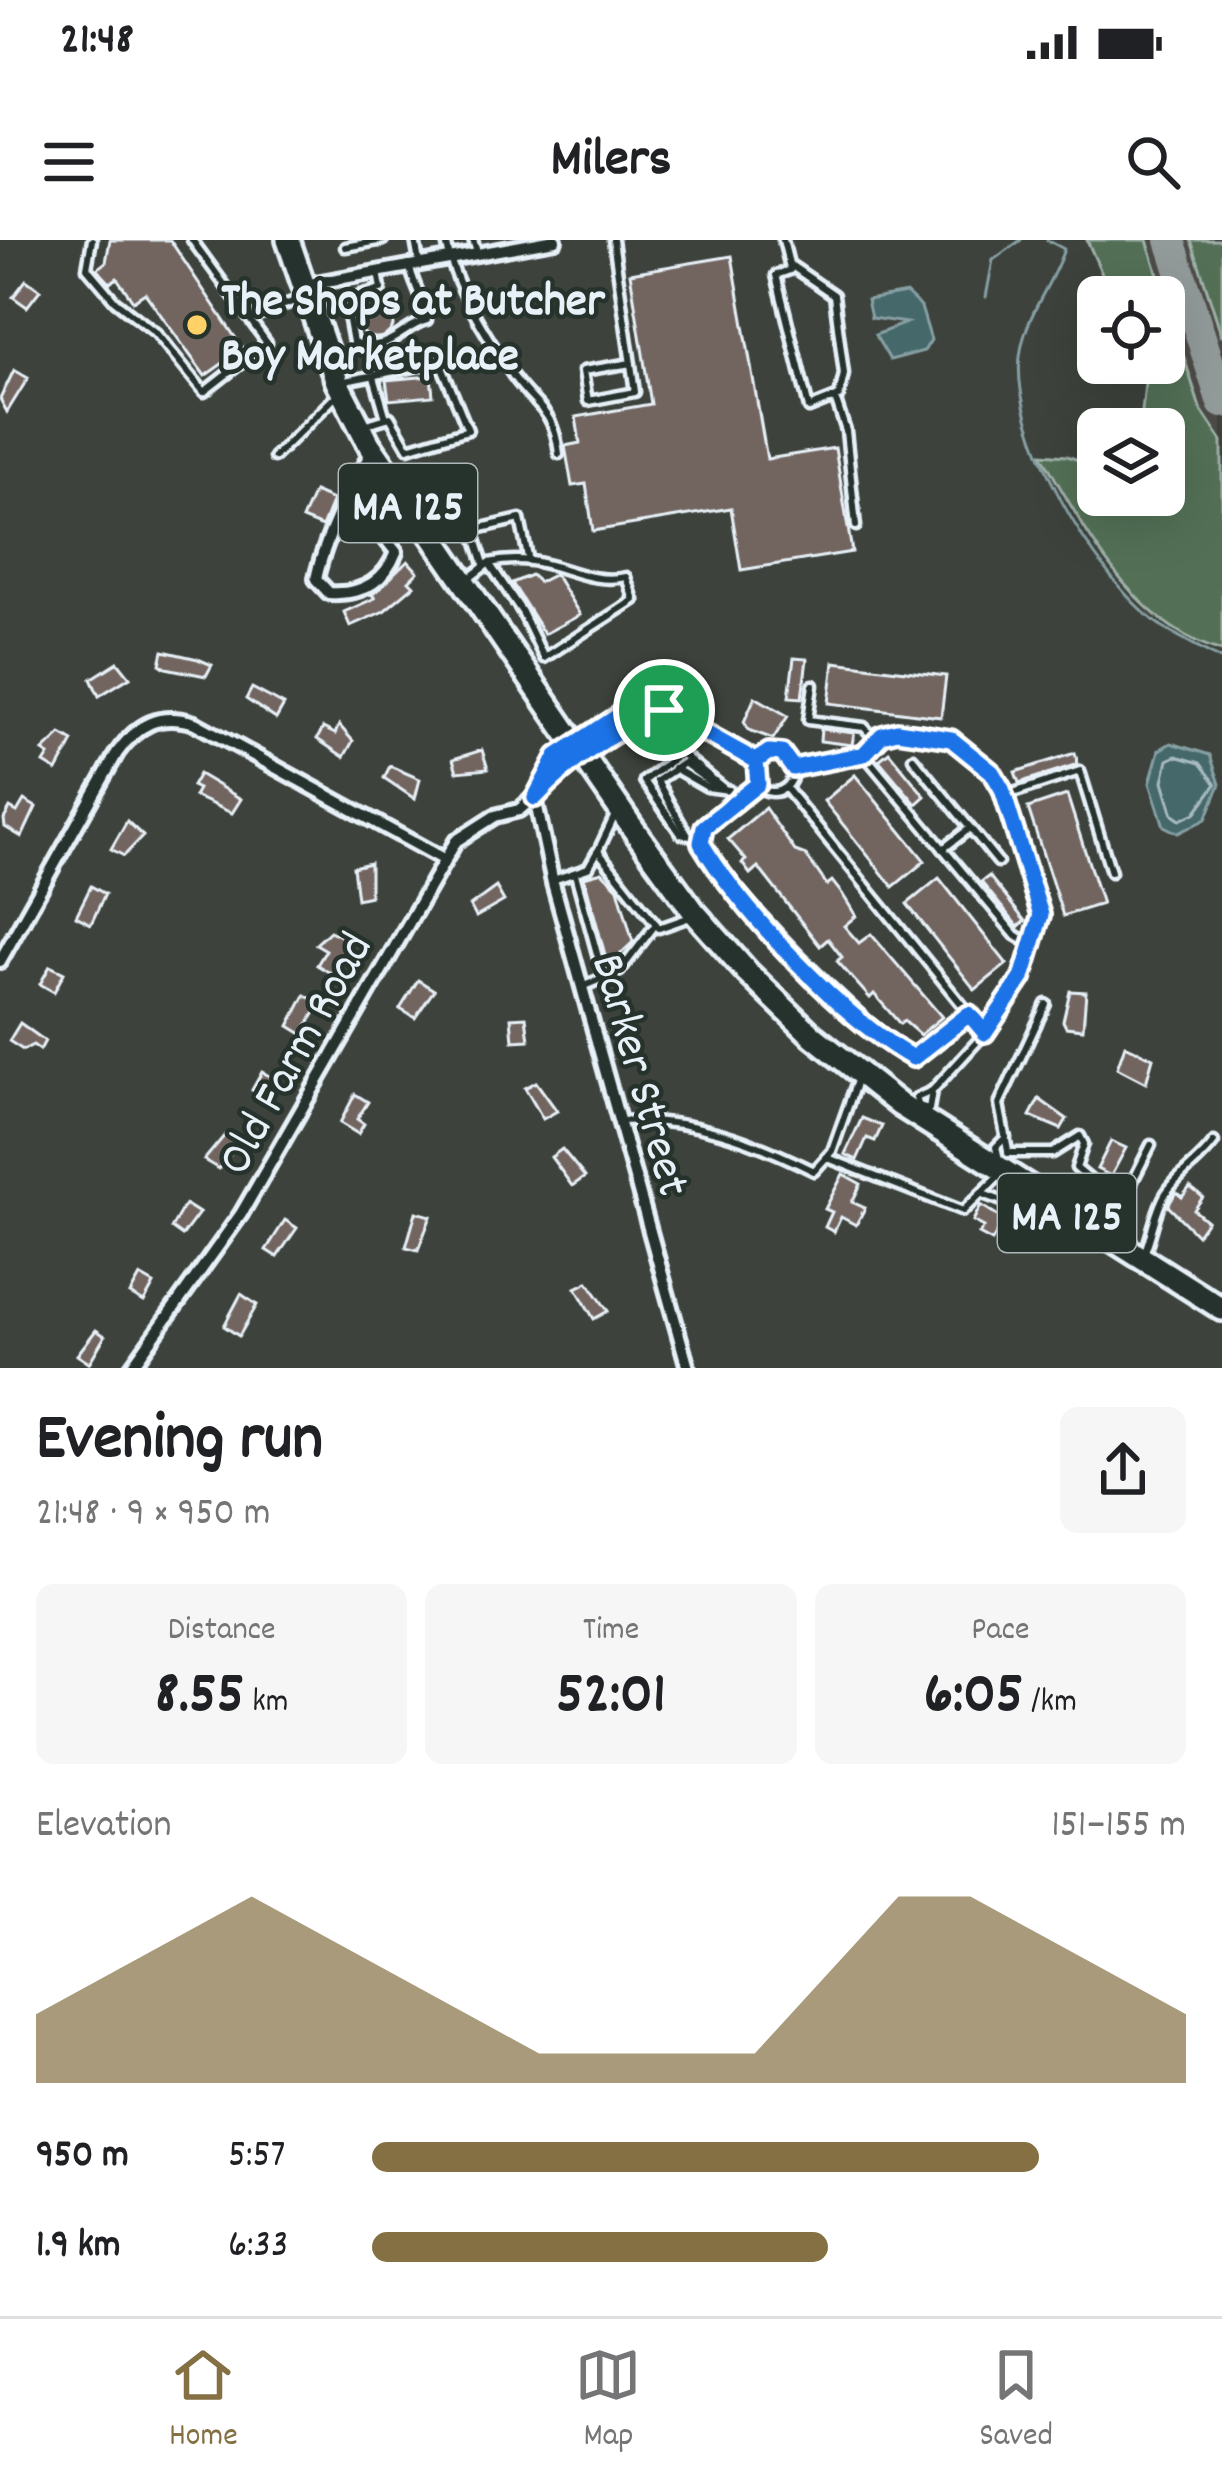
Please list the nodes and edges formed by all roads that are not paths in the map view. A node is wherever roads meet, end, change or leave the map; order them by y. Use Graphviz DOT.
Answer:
graph roads {
  1 [pos="92,240"];
  2 [pos="192,240"];
  3 [pos="288,240"];
  4 [pos="383,240"];
  5 [pos="415,240"];
  6 [pos="446,240"];
  7 [pos="555,240"];
  8 [pos="613,240"];
  9 [pos="783,240"];
  10 [pos="540,241"];
  11 [pos="475,246"];
  12 [pos="345,247"];
  13 [pos="449,257"];
  14 [pos="414,263"];
  15 [pos="789,264"];
  16 [pos="378,269"];
  17 [pos="303,291"];
  18 [pos="253,317"];
  19 [pos="632,363"];
  20 [pos="374,377"];
  21 [pos="339,387"];
  22 [pos="835,398"];
  23 [pos="386,418"];
  24 [pos="358,426"];
  25 [pos="373,450"];
  26 [pos="559,454"];
  27 [pos="274,457"];
  28 [pos="349,493"];
  29 [pos="856,526"];
  30 [pos="528,556"];
  31 [pos="487,564"];
  32 [pos="463,583"];
  33 [pos="536,640"];
  34 [pos="512,652"];
  35 [pos="813,685"];
  36 [pos="664,710"];
  37 [pos="878,741"];
  38 [pos="579,748"];
  39 [pos="864,754"];
  40 [pos="914,758"];
  41 [pos="756,761"];
  42 [pos="793,768"];
  43 [pos="758,784"];
  44 [pos="786,788"];
  45 [pos="729,790"];
  46 [pos="1004,796"];
  47 [pos="535,798"];
  48 [pos="738,800"];
  49 [pos="619,808"];
  50 [pos="970,828"];
  51 [pos="688,835"];
  52 [pos="700,838"];
  53 [pos="943,849"];
  54 [pos="598,850"];
  55 [pos="443,860"];
  56 [pos="998,862"];
  57 [pos="1112,872"];
  58 [pos="575,874"];
  59 [pos="553,880"];
  60 [pos="696,915"];
  61 [pos="656,924"];
  62 [pos="1032,945"];
  63 [pos="0,962"];
  64 [pos="604,979"];
  65 [pos="582,987"];
  66 [pos="1046,1004"];
  67 [pos="969,1014"];
  68 [pos="985,1033"];
  69 [pos="859,1074"];
  70 [pos="917,1110"];
  71 [pos="620,1120"];
  72 [pos="1214,1142"];
  73 [pos="1151,1145"];
  74 [pos="828,1158"];
  75 [pos="1002,1162"];
  76 [pos="1032,1191"];
  77 [pos="983,1194"];
  78 [pos="1120,1204"];
  79 [pos="1104,1236"];
  80 [pos="1141,1259"];
  81 [pos="1222,1309"];
  82 [pos="131,1368"];
  83 [pos="688,1368"];
  1 -- 18 [label="lane"];
  2 -- 18 [label="lane"];
  3 -- 17 [label="highway, MA 125"];
  4 -- 12 [label="lane"];
  5 -- 14 [label="lane"];
  6 -- 13 [label="lane"];
  7 -- 10 [label="street"];
  8 -- 19 [label="lane"];
  9 -- 15 [label="lane"];
  10 -- 11 [label="street"];
  11 -- 13 [label="street"];
  13 -- 14 [label="street"];
  13 -- 26 [label="lane"];
  14 -- 16 [label="street"];
  14 -- 16 [label="lane"];
  15 -- 22 [label="lane"];
  15 -- 22 [label="lane"];
  16 -- 17 [label="street"];
  17 -- 18 [label="lane"];
  17 -- 21 [label="highway, MA 125"];
  19 -- 19 [label="lane"];
  20 -- 21 [label="lane"];
  20 -- 23 [label="lane"];
  20 -- 23 [label="lane"];
  21 -- 24 [label="highway, MA 125"];
  21 -- 27 [label="lane"];
  22 -- 29 [label="lane"];
  23 -- 24 [label="lane"];
  24 -- 25 [label="highway, MA 125"];
  25 -- 28 [label="street"];
  25 -- 32 [label="highway, MA 125"];
  28 -- 28 [label="street"];
  30 -- 31 [label="lane"];
  30 -- 31 [label="lane"];
  30 -- 33 [label="lane"];
  31 -- 32 [label="lane"];
  31 -- 33 [label="lane"];
  32 -- 34 [label="highway, MA 125"];
  33 -- 34 [label="lane"];
  34 -- 38 [label="highway, MA 125"];
  35 -- 37 [label="lane"];
  36 -- 38 [label="lane"];
  36 -- 38 [label="lane"];
  36 -- 41 [label="lane"];
  37 -- 39 [label="lane"];
  37 -- 46 [label="lane"];
  38 -- 47 [label="street"];
  38 -- 49 [label="highway, MA 125"];
  39 -- 42 [label="lane"];
  39 -- 53 [label="lane"];
  40 -- 50 [label="lane"];
  41 -- 42 [label="lane"];
  41 -- 43 [label="lane"];
  42 -- 44 [label="lane"];
  43 -- 44 [label="lane"];
  43 -- 48 [label="lane"];
  44 -- 67 [label="lane"];
  45 -- 48 [label="lane"];
  45 -- 51 [label="lane"];
  45 -- 51 [label="lane"];
  46 -- 57 [label="lane"];
  46 -- 62 [label="lane"];
  47 -- 55 [label="street, Old Farm Road"];
  47 -- 59 [label="street, Barker Street"];
  48 -- 52 [label="lane"];
  49 -- 54 [label="lane"];
  49 -- 60 [label="highway, MA 125"];
  50 -- 53 [label="lane"];
  50 -- 56 [label="lane"];
  51 -- 52 [label="lane"];
  52 -- 67 [label="lane"];
  53 -- 62 [label="lane"];
  54 -- 58 [label="lane"];
  54 -- 61 [label="lane"];
  55 -- 63 [label="street"];
  55 -- 82 [label="street, Old Farm Road"];
  58 -- 59 [label="lane"];
  58 -- 64 [label="lane"];
  59 -- 65 [label="street, Barker Street"];
  60 -- 61 [label="lane"];
  60 -- 69 [label="highway, MA 125"];
  61 -- 64 [label="lane"];
  62 -- 68 [label="lane"];
  64 -- 65 [label="lane"];
  65 -- 71 [label="street, Barker Street"];
  66 -- 75 [label="lane"];
  67 -- 68 [label="lane"];
  68 -- 70 [label="lane"];
  69 -- 70 [label="highway, MA 125"];
  69 -- 74 [label="lane"];
  70 -- 75 [label="highway, MA 125"];
  71 -- 74 [label="lane"];
  71 -- 83 [label="street, Barker Street"];
  72 -- 80 [label="lane"];
  73 -- 78 [label="lane"];
  74 -- 77 [label="lane"];
  75 -- 76 [label="highway, MA 125"];
  75 -- 77 [label="lane"];
  75 -- 78 [label="lane"];
  76 -- 77 [label="lane"];
  76 -- 79 [label="highway, MA 125"];
  78 -- 79 [label="lane"];
  79 -- 80 [label="highway, MA 125"];
  80 -- 81 [label="highway, MA 125"];
}
